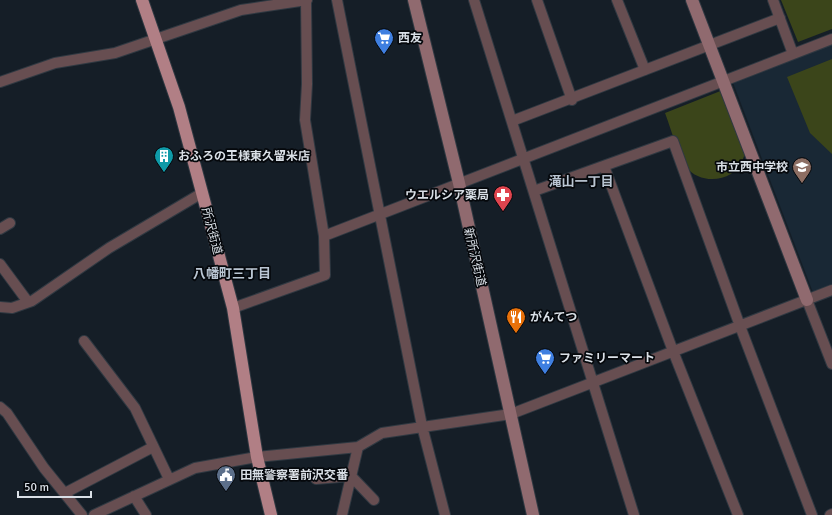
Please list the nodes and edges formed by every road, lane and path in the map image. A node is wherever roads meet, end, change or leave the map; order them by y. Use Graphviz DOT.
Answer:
graph roads {
  1 [pos="142,0"];
  2 [pos="306,0"];
  3 [pos="337,0"];
  4 [pos="414,0"];
  5 [pos="474,0"];
  6 [pos="537,0"];
  7 [pos="617,0"];
  8 [pos="692,0"];
  9 [pos="773,0"];
  10 [pos="780,18"];
  11 [pos="832,39"];
  12 [pos="157,40"];
  13 [pos="709,46"];
  14 [pos="793,54"];
  15 [pos="645,70"];
  16 [pos="723,81"];
  17 [pos="0,82"];
  18 [pos="572,100"];
  19 [pos="512,121"];
  20 [pos="523,157"];
  21 [pos="604,166"];
  22 [pos="459,183"];
  23 [pos="534,191"];
  24 [pos="202,193"];
  25 [pos="380,214"];
  26 [pos="10,223"];
  27 [pos="0,229"];
  28 [pos="324,236"];
  29 [pos="0,264"];
  30 [pos="832,290"];
  31 [pos="807,300"];
  32 [pos="28,302"];
  33 [pos="0,307"];
  34 [pos="233,308"];
  35 [pos="740,326"];
  36 [pos="84,341"];
  37 [pos="673,351"];
  38 [pos="832,364"];
  39 [pos="592,382"];
  40 [pos="0,407"];
  41 [pos="511,414"];
  42 [pos="422,426"];
  43 [pos="153,447"];
  44 [pos="358,447"];
  45 [pos="257,456"];
  46 [pos="351,476"];
  47 [pos="169,479"];
  48 [pos="316,479"];
  49 [pos="65,493"];
  50 [pos="134,496"];
  51 [pos="374,500"];
  52 [pos="82,515"];
  53 [pos="94,515"];
  54 [pos="146,515"];
  55 [pos="271,515"];
  56 [pos="342,515"];
  57 [pos="445,515"];
  58 [pos="533,515"];
  59 [pos="634,515"];
  60 [pos="738,515"];
  61 [pos="812,515"];
  1 -- 12 [label="main road, 所沢街道"];
  2 -- 12 [label="street"];
  2 -- 28 [label="street"];
  3 -- 25 [label="street"];
  4 -- 22 [label="street, 新所沢街道"];
  5 -- 19 [label="street"];
  6 -- 18 [label="street"];
  7 -- 15 [label="street"];
  8 -- 13 [label="street"];
  9 -- 10 [label="street"];
  10 -- 13 [label="street"];
  10 -- 14 [label="street"];
  11 -- 14 [label="street"];
  12 -- 17 [label="street"];
  12 -- 24 [label="main road, 所沢街道"];
  13 -- 15 [label="street"];
  13 -- 16 [label="street"];
  14 -- 16 [label="street"];
  15 -- 18 [label="street"];
  16 -- 20 [label="street"];
  16 -- 31 [label="street"];
  18 -- 19 [label="street"];
  19 -- 20 [label="street"];
  20 -- 22 [label="street"];
  20 -- 23 [label="street"];
  21 -- 23 [label="street"];
  21 -- 35 [label="street"];
  21 -- 37 [label="street"];
  22 -- 25 [label="street"];
  22 -- 41 [label="street, 新所沢街道"];
  23 -- 39 [label="street"];
  24 -- 32 [label="street"];
  24 -- 34 [label="main road, 所沢街道"];
  25 -- 28 [label="street"];
  25 -- 42 [label="street"];
  26 -- 27 [label="street"];
  28 -- 34 [label="street"];
  29 -- 32 [label="street"];
  30 -- 31 [label="street"];
  31 -- 35 [label="street"];
  31 -- 38 [label="street"];
  32 -- 33 [label="street"];
  34 -- 45 [label="main road, 所沢街道"];
  35 -- 37 [label="street"];
  35 -- 61 [label="street"];
  36 -- 43 [label="street"];
  37 -- 39 [label="street"];
  37 -- 60 [label="street"];
  39 -- 41 [label="street"];
  39 -- 59 [label="street"];
  40 -- 49 [label="street"];
  41 -- 42 [label="street"];
  41 -- 58 [label="street, 新所沢街道"];
  42 -- 44 [label="street"];
  42 -- 57 [label="street"];
  43 -- 47 [label="street"];
  43 -- 49 [label="street"];
  44 -- 45 [label="street"];
  44 -- 46 [label="street"];
  45 -- 47 [label="street"];
  45 -- 55 [label="main road, 所沢街道"];
  46 -- 48 [label="street"];
  46 -- 51 [label="street"];
  46 -- 56 [label="street"];
  47 -- 50 [label="street"];
  49 -- 52 [label="street"];
  50 -- 53 [label="street"];
  50 -- 54 [label="street"];
}
